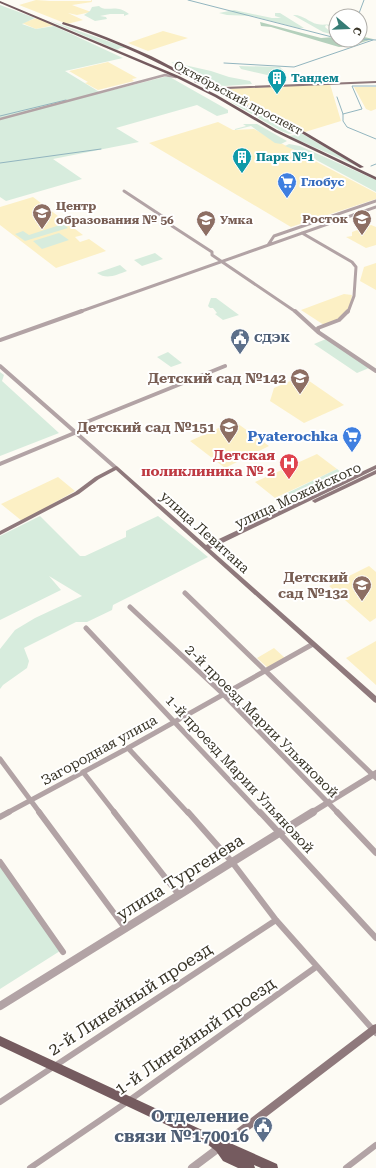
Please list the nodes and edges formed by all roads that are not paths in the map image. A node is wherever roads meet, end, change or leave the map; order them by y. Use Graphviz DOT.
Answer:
graph roads {
  1 [pos="0,1"];
  2 [pos="138,52"];
  3 [pos="124,54"];
  4 [pos="158,68"];
  5 [pos="165,75"];
  6 [pos="184,79"];
  7 [pos="195,81"];
  8 [pos="376,82"];
  9 [pos="231,88"];
  10 [pos="228,98"];
  11 [pos="0,119"];
  12 [pos="286,124"];
  13 [pos="276,131"];
  14 [pos="376,174"];
  15 [pos="376,179"];
  16 [pos="124,191"];
  17 [pos="376,201"];
  18 [pos="358,207"];
  19 [pos="376,207"];
  20 [pos="352,209"];
  21 [pos="367,210"];
  22 [pos="359,213"];
  23 [pos="302,233"];
  24 [pos="274,236"];
  25 [pos="283,240"];
  26 [pos="268,245"];
  27 [pos="221,262"];
  28 [pos="318,332"];
  29 [pos="0,340"];
  30 [pos="0,366"];
  31 [pos="225,366"];
  32 [pos="376,370"];
  33 [pos="76,433"];
  34 [pos="0,464"];
  35 [pos="376,467"];
  36 [pos="116,468"];
  37 [pos="376,472"];
  38 [pos="0,533"];
  39 [pos="234,535"];
  40 [pos="198,541"];
  41 [pos="208,550"];
  42 [pos="185,593"];
  43 [pos="130,607"];
  44 [pos="86,628"];
  45 [pos="313,644"];
  46 [pos="266,671"];
  47 [pos="223,694"];
  48 [pos="376,700"];
  49 [pos="175,721"];
  50 [pos="128,748"];
  51 [pos="0,759"];
  52 [pos="83,772"];
  53 [pos="375,775"];
  54 [pos="31,800"];
  55 [pos="327,803"];
  56 [pos="0,818"];
  57 [pos="279,833"];
  58 [pos="376,854"];
  59 [pos="0,862"];
  60 [pos="232,862"];
  61 [pos="179,895"];
  62 [pos="276,920"];
  63 [pos="125,928"];
  64 [pos="376,938"];
  65 [pos="63,952"];
  66 [pos="316,966"];
  67 [pos="0,1006"];
  68 [pos="375,1030"];
  69 [pos="0,1042"];
  70 [pos="52,1066"];
  71 [pos="0,1102"];
  72 [pos="127,1102"];
  73 [pos="376,1145"];
  74 [pos="220,1147"];
  75 [pos="30,1168"];
  76 [pos="192,1168"];
  77 [pos="250,1168"];
  78 [pos="273,1168"];
  79 [pos="346,1168"];
  1 -- 2 [label="main road, Октябрьский проспект"];
  1 -- 3 [label="main road, Октябрьский проспект"];
  2 -- 3 [label="main road"];
  2 -- 7 [label="main road, Октябрьский проспект"];
  3 -- 4 [label="main road, Октябрьский проспект"];
  4 -- 5 [label="street"];
  4 -- 6 [label="main road, Октябрьский проспект"];
  5 -- 6 [label="street"];
  5 -- 11 [label="street"];
  6 -- 13 [label="main road, Октябрьский проспект"];
  7 -- 9 [label="main road"];
  7 -- 10 [label="main road, Октябрьский проспект"];
  8 -- 9 [label="main road"];
  9 -- 10 [label="main road"];
  10 -- 12 [label="main road, Октябрьский проспект"];
  12 -- 13 [label="main road"];
  12 -- 14 [label="main road, Октябрьский проспект"];
  13 -- 15 [label="main road, Октябрьский проспект"];
  16 -- 27 [label="street"];
  17 -- 18 [label="street"];
  18 -- 20 [label="street"];
  18 -- 21 [label="street"];
  19 -- 21 [label="street"];
  20 -- 22 [label="street"];
  20 -- 24 [label="street"];
  21 -- 22 [label="street"];
  22 -- 23 [label="street"];
  23 -- 25 [label="street"];
  23 -- 28 [label="street"];
  24 -- 25 [label="street"];
  24 -- 26 [label="street"];
  25 -- 26 [label="street"];
  26 -- 27 [label="street"];
  27 -- 28 [label="street"];
  27 -- 29 [label="street"];
  28 -- 32 [label="street"];
  30 -- 33 [label="street, улица Левитана"];
  31 -- 33 [label="street"];
  33 -- 34 [label="street"];
  33 -- 36 [label="street, улица Левитана"];
  35 -- 39 [label="main road, улица Можайского"];
  36 -- 38 [label="main road"];
  36 -- 40 [label="main road, улица Левитана"];
  37 -- 41 [label="main road, улица Можайского"];
  39 -- 40 [label="main road, улица Можайского"];
  39 -- 41 [label="main road, улица Можайского"];
  40 -- 41 [label="main road, улица Левитана"];
  41 -- 45 [label="main road, улица Левитана"];
  42 -- 46 [label="street"];
  43 -- 47 [label="street, 2-й проезд Марии Ульяновой"];
  44 -- 49 [label="street, 1-й проезд Марии Ульяновой"];
  45 -- 46 [label="street, Загородная улица"];
  45 -- 48 [label="main road, улица Левитана"];
  46 -- 47 [label="street, Загородная улица"];
  46 -- 53 [label="street"];
  47 -- 49 [label="street, Загородная улица"];
  47 -- 55 [label="street, 2-й проезд Марии Ульяновой"];
  49 -- 50 [label="street, Загородная улица"];
  49 -- 57 [label="street, 1-й проезд Марии Ульяновой"];
  50 -- 52 [label="street, Загородная улица"];
  50 -- 60 [label="street"];
  51 -- 54 [label="street"];
  52 -- 54 [label="street, Загородная улица"];
  52 -- 61 [label="street"];
  53 -- 55 [label="street, улица Тургенева"];
  54 -- 56 [label="street, Загородная улица"];
  54 -- 63 [label="street"];
  55 -- 57 [label="street, улица Тургенева"];
  55 -- 58 [label="street, 2-й проезд Марии Ульяновой"];
  57 -- 60 [label="street, улица Тургенева"];
  57 -- 64 [label="street, 1-й проезд Марии Ульяновой"];
  59 -- 65 [label="street"];
  60 -- 61 [label="street, улица Тургенева"];
  60 -- 62 [label="street"];
  61 -- 63 [label="street, улица Тургенева"];
  62 -- 66 [label="street"];
  62 -- 70 [label="street, 2-й Линейный проезд"];
  63 -- 67 [label="street, улица Тургенева"];
  66 -- 68 [label="street"];
  66 -- 72 [label="street, 1-й Линейный проезд"];
  68 -- 74 [label="main road"];
  69 -- 70 [label="main road"];
  70 -- 71 [label="street, 2-й Линейный проезд"];
  70 -- 72 [label="main road"];
  72 -- 74 [label="main road"];
  72 -- 75 [label="street, 1-й Линейный проезд"];
  73 -- 79 [label="street"];
  74 -- 76 [label="street"];
  74 -- 77 [label="main road"];
  74 -- 78 [label="main road"];
}
